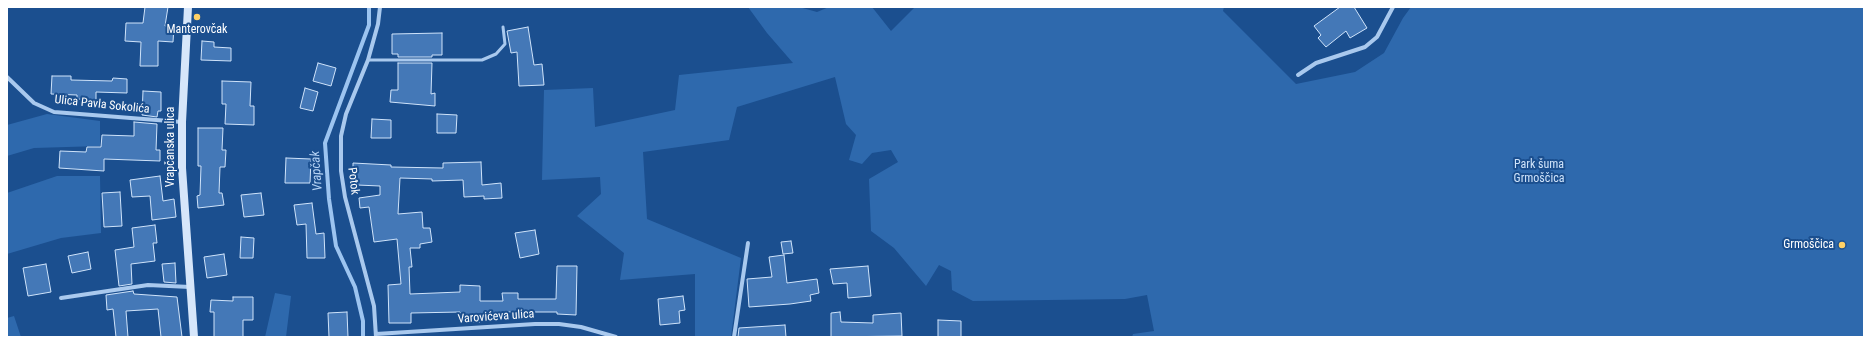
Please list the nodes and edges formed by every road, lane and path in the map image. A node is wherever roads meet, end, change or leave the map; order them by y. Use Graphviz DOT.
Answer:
graph roads {
  1 [pos="188,7"];
  2 [pos="380,7"];
  3 [pos="1392,7"];
  4 [pos="503,27"];
  5 [pos="368,60"];
  6 [pos="1298,75"];
  7 [pos="7,77"];
  8 [pos="182,122"];
  9 [pos="748,243"];
  10 [pos="190,287"];
  11 [pos="61,298"];
  12 [pos="376,336"];
  13 [pos="194,337"];
  14 [pos="616,337"];
  15 [pos="734,337"];
  1 -- 8 [label="main road, Vrapčanska ulica"];
  2 -- 5 [label="street, Potok"];
  3 -- 6 [label="street"];
  4 -- 5 [label="lane"];
  5 -- 12 [label="street, Potok"];
  7 -- 8 [label="street, Ulica Pavla Sokolića"];
  8 -- 10 [label="main road, Vrapčanska ulica"];
  9 -- 15 [label="street"];
  10 -- 11 [label="street"];
  10 -- 13 [label="main road, Vrapčanska ulica"];
  12 -- 14 [label="street, Varovićeva ulica"];
}
